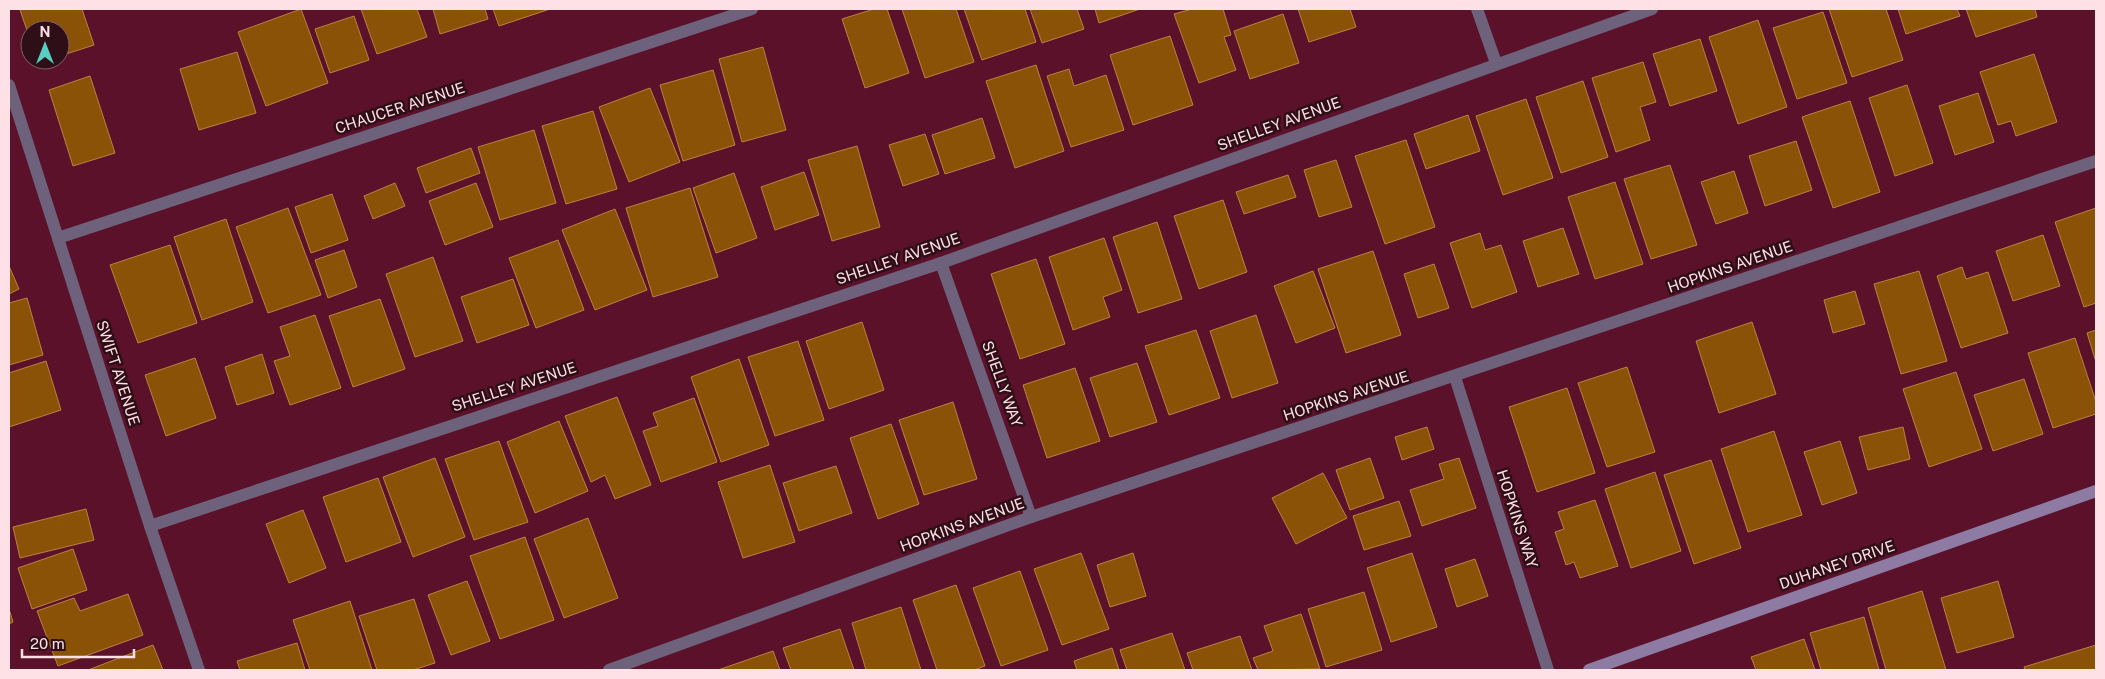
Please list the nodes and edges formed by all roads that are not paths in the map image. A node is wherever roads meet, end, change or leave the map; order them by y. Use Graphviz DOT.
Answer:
graph roads {
  1 [pos="752,9"];
  2 [pos="1477,9"];
  3 [pos="1652,9"];
  4 [pos="1496,63"];
  5 [pos="9,85"];
  6 [pos="2096,161"];
  7 [pos="58,238"];
  8 [pos="941,263"];
  9 [pos="1455,377"];
  10 [pos="2095,494"];
  11 [pos="1032,517"];
  12 [pos="150,526"];
  13 [pos="198,670"];
  14 [pos="609,670"];
  15 [pos="1548,670"];
  16 [pos="1589,670"];
  1 -- 7 [label="street, CHAUCER AVENUE"];
  2 -- 4 [label="street"];
  3 -- 4 [label="street, SHELLEY AVENUE"];
  4 -- 8 [label="street, SHELLEY AVENUE"];
  5 -- 7 [label="street, SWIFT AVENUE"];
  6 -- 9 [label="street, HOPKINS AVENUE"];
  7 -- 12 [label="street, SWIFT AVENUE"];
  8 -- 11 [label="street, SHELLY WAY"];
  8 -- 12 [label="street, SHELLEY AVENUE"];
  9 -- 11 [label="street, HOPKINS AVENUE"];
  9 -- 15 [label="street, HOPKINS WAY"];
  10 -- 16 [label="street, DUHANEY DRIVE"];
  11 -- 14 [label="street, HOPKINS AVENUE"];
  12 -- 13 [label="street, SWIFT AVENUE"];
}
